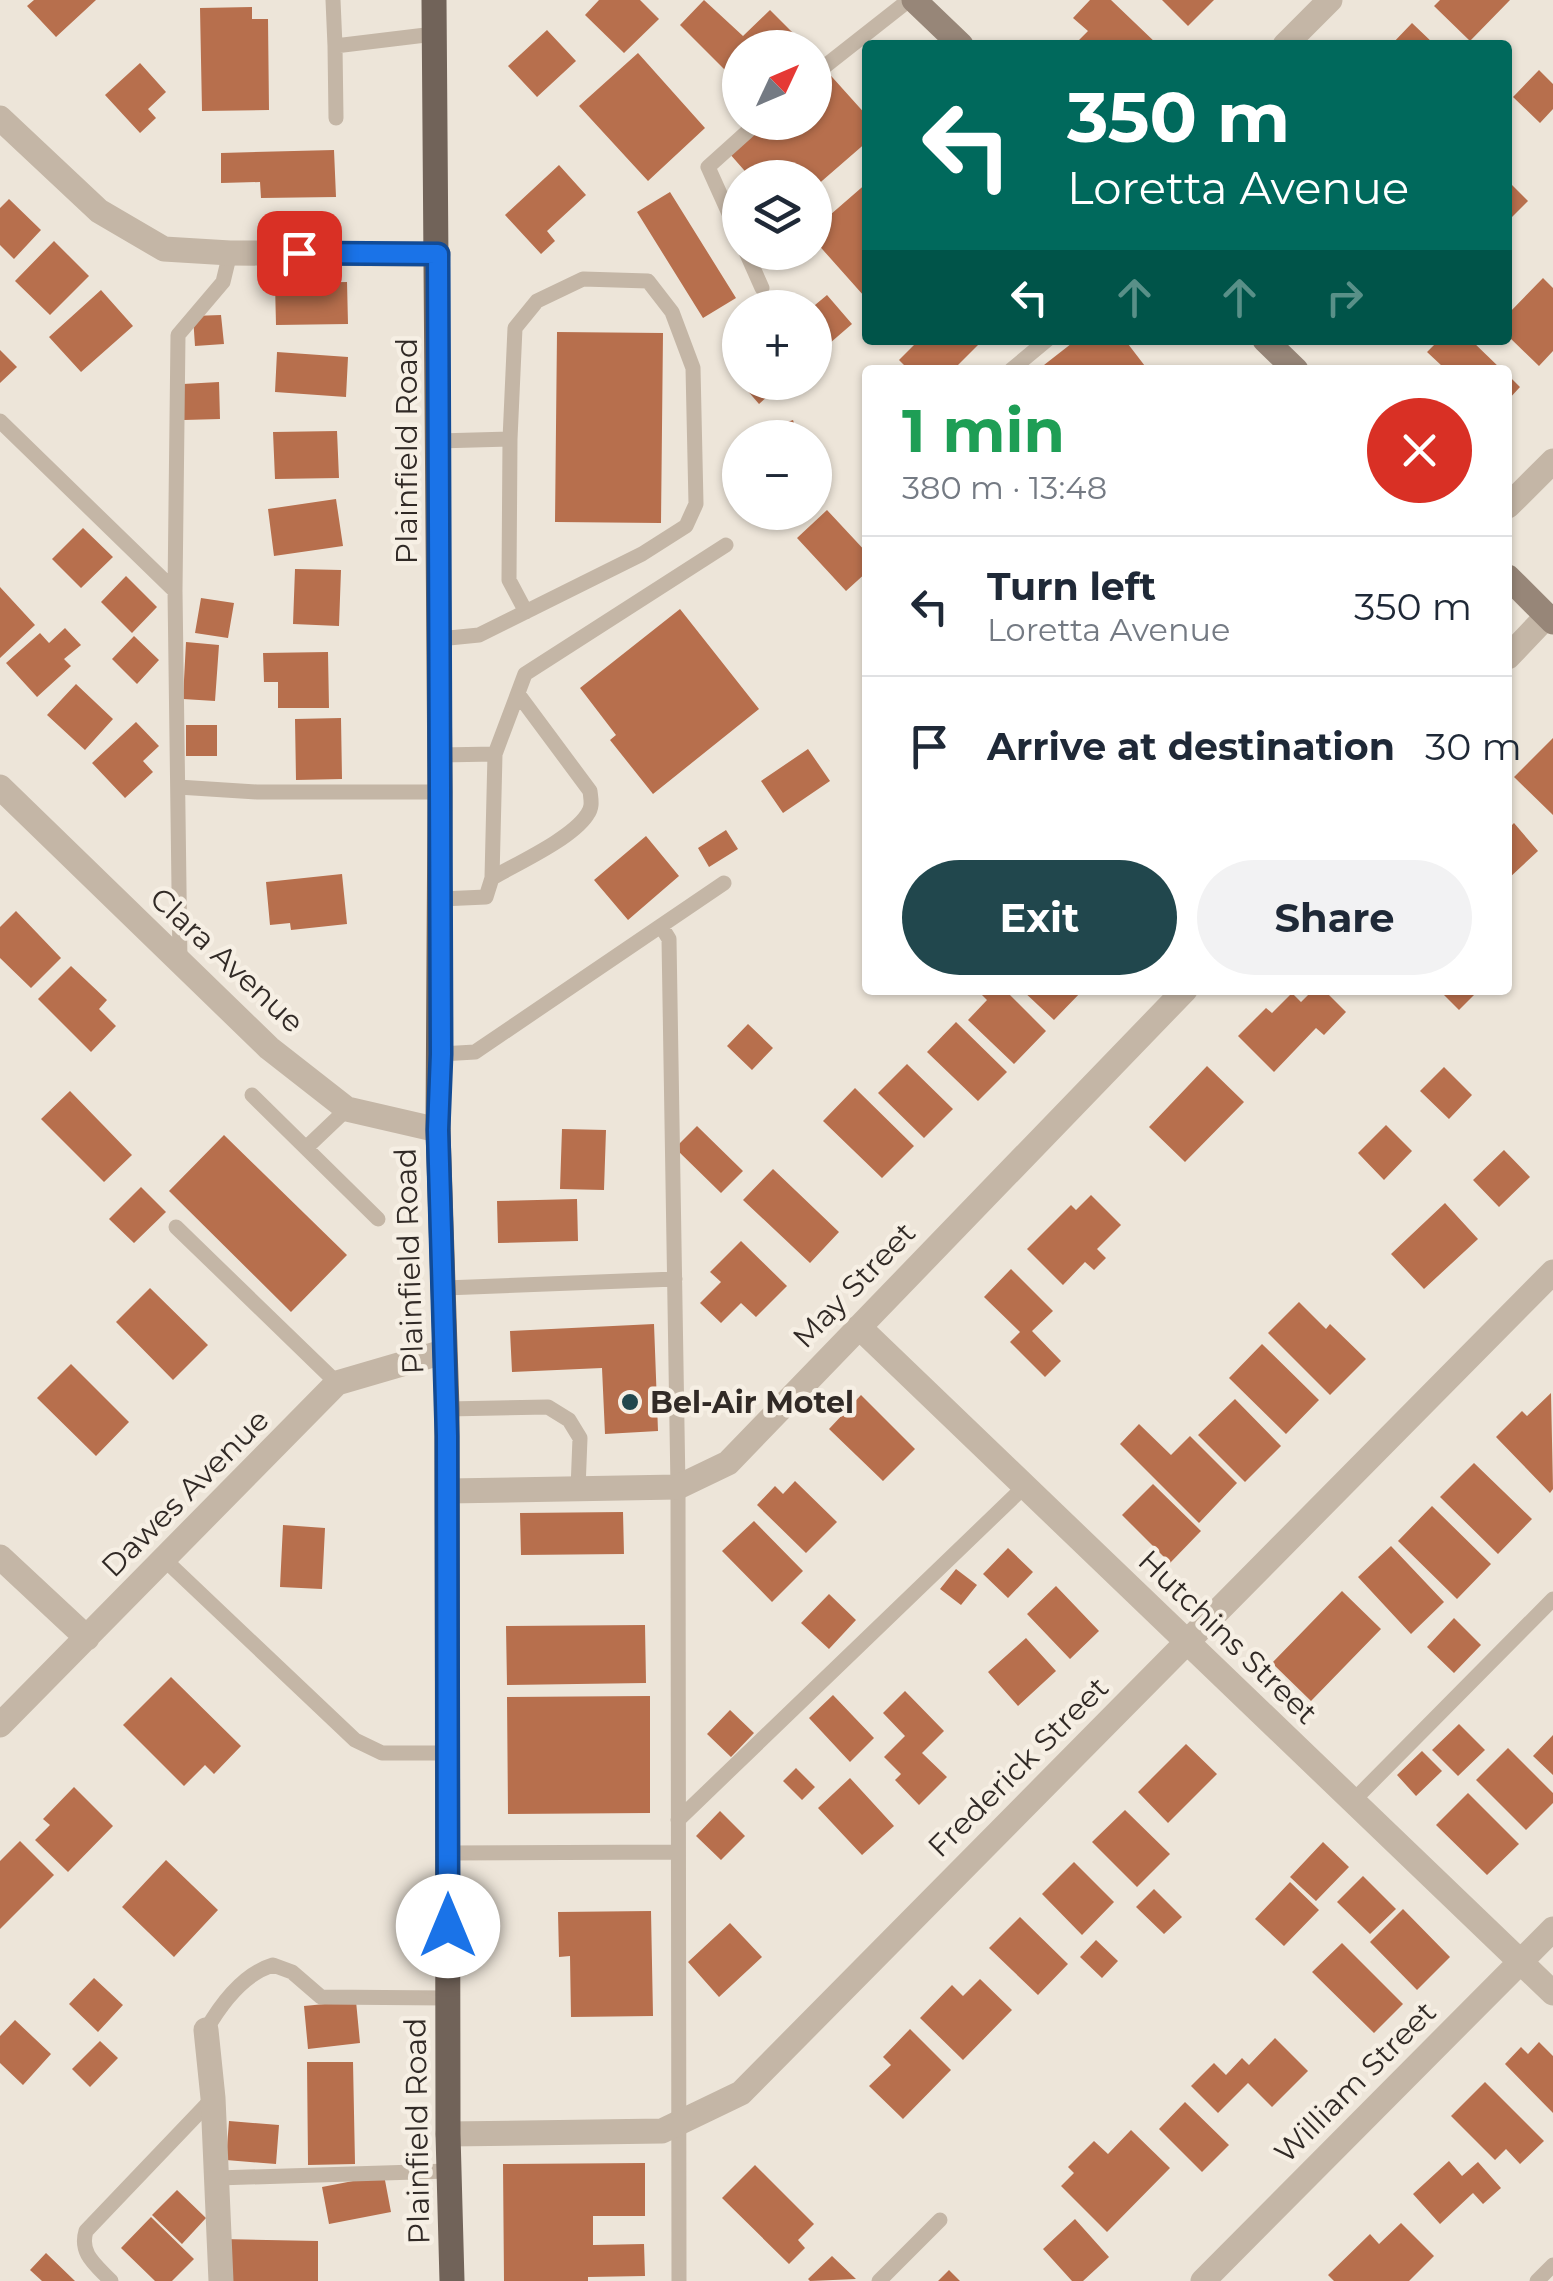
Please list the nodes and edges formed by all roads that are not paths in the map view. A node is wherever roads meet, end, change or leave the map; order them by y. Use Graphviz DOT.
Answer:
graph roads {
  1 [pos="332,0"];
  2 [pos="434,0"];
  3 [pos="911,0"];
  4 [pos="1330,0"];
  5 [pos="434,34"];
  6 [pos="955,40"];
  7 [pos="1290,40"];
  8 [pos="335,46"];
  9 [pos="832,61"];
  10 [pos="0,118"];
  11 [pos="336,118"];
  12 [pos="738,140"];
  13 [pos="722,199"];
  14 [pos="230,253"];
  15 [pos="438,254"];
  16 [pos="754,270"];
  17 [pos="762,288"];
  18 [pos="1041,345"];
  19 [pos="1270,345"];
  20 [pos="1017,365"];
  21 [pos="1291,365"];
  22 [pos="0,421"];
  23 [pos="438,440"];
  24 [pos="510,440"];
  25 [pos="1553,461"];
  26 [pos="1512,502"];
  27 [pos="726,546"];
  28 [pos="1512,581"];
  29 [pos="175,591"];
  30 [pos="526,612"];
  31 [pos="1550,619"];
  32 [pos="440,639"];
  33 [pos="1512,653"];
  34 [pos="518,694"];
  35 [pos="496,754"];
  36 [pos="440,755"];
  37 [pos="0,787"];
  38 [pos="178,787"];
  39 [pos="440,792"];
  40 [pos="492,878"];
  41 [pos="724,883"];
  42 [pos="441,899"];
  43 [pos="661,926"];
  44 [pos="180,962"];
  45 [pos="1180,995"];
  46 [pos="441,1054"];
  47 [pos="252,1095"];
  48 [pos="346,1109"];
  49 [pos="438,1130"];
  50 [pos="306,1148"];
  51 [pos="378,1219"];
  52 [pos="176,1227"];
  53 [pos="1553,1272"];
  54 [pos="675,1279"];
  55 [pos="445,1288"];
  56 [pos="859,1327"];
  57 [pos="443,1352"];
  58 [pos="338,1383"];
  59 [pos="446,1409"];
  60 [pos="1025,1486"];
  61 [pos="678,1487"];
  62 [pos="578,1488"];
  63 [pos="448,1491"];
  64 [pos="0,1558"];
  65 [pos="165,1560"];
  66 [pos="1553,1599"];
  67 [pos="87,1638"];
  68 [pos="1186,1643"];
  69 [pos="0,1725"];
  70 [pos="448,1753"];
  71 [pos="1352,1802"];
  72 [pos="678,1820"];
  73 [pos="678,1852"];
  74 [pos="448,1854"];
  75 [pos="1553,1928"];
  76 [pos="1520,1962"];
  77 [pos="1553,1994"];
  78 [pos="448,1998"];
  79 [pos="206,2030"];
  80 [pos="213,2098"];
  81 [pos="678,2124"];
  82 [pos="448,2134"];
  83 [pos="448,2171"];
  84 [pos="217,2178"];
  85 [pos="940,2220"];
  86 [pos="1553,2266"];
  87 [pos="111,2281"];
  88 [pos="221,2281"];
  89 [pos="452,2281"];
  90 [pos="679,2281"];
  91 [pos="880,2281"];
  92 [pos="1203,2281"];
  93 [pos="1538,2281"];
  1 -- 8 [label="lane"];
  2 -- 5 [label="main road, Plainfield Road"];
  3 -- 6 [label="street"];
  3 -- 9 [label="lane"];
  4 -- 7 [label="street"];
  5 -- 8 [label="lane"];
  5 -- 15 [label="main road, Plainfield Road"];
  8 -- 11 [label="lane"];
  10 -- 14 [label="street"];
  12 -- 13 [label="lane"];
  14 -- 15 [label="street"];
  14 -- 29 [label="lane"];
  15 -- 23 [label="main road, Plainfield Road"];
  16 -- 17 [label="lane"];
  18 -- 20 [label="lane"];
  19 -- 21 [label="street"];
  22 -- 29 [label="lane"];
  23 -- 24 [label="lane"];
  23 -- 32 [label="main road, Plainfield Road"];
  24 -- 30 [label="lane"];
  24 -- 30 [label="lane"];
  25 -- 26 [label="street"];
  27 -- 34 [label="lane"];
  28 -- 31 [label="street"];
  29 -- 38 [label="lane"];
  30 -- 32 [label="lane"];
  31 -- 33 [label="street"];
  32 -- 36 [label="main road, Plainfield Road"];
  34 -- 35 [label="lane"];
  34 -- 40 [label="lane"];
  35 -- 36 [label="lane"];
  35 -- 40 [label="lane"];
  36 -- 39 [label="main road, Plainfield Road"];
  37 -- 44 [label="street, Clara Avenue"];
  38 -- 39 [label="lane"];
  38 -- 44 [label="lane"];
  39 -- 42 [label="main road, Plainfield Road"];
  40 -- 42 [label="lane"];
  41 -- 43 [label="lane"];
  42 -- 46 [label="main road, Plainfield Road"];
  43 -- 46 [label="lane"];
  43 -- 54 [label="lane"];
  44 -- 48 [label="street, Clara Avenue"];
  45 -- 56 [label="street, May Street"];
  46 -- 49 [label="main road, Plainfield Road"];
  47 -- 50 [label="lane"];
  48 -- 49 [label="street, Clara Avenue"];
  48 -- 50 [label="lane"];
  49 -- 55 [label="main road, Plainfield Road"];
  50 -- 51 [label="lane"];
  52 -- 58 [label="lane"];
  53 -- 68 [label="street, Frederick Street"];
  54 -- 55 [label="lane"];
  54 -- 61 [label="lane"];
  55 -- 57 [label="main road, Plainfield Road"];
  56 -- 60 [label="street, Hutchins Street"];
  56 -- 61 [label="street, May Street"];
  57 -- 58 [label="street, Dawes Avenue"];
  57 -- 59 [label="main road, Plainfield Road"];
  58 -- 65 [label="street, Dawes Avenue"];
  59 -- 62 [label="lane"];
  59 -- 63 [label="main road, Plainfield Road"];
  60 -- 68 [label="street, Hutchins Street"];
  60 -- 72 [label="lane"];
  61 -- 62 [label="street, May Street"];
  61 -- 72 [label="lane"];
  62 -- 63 [label="street, May Street"];
  63 -- 70 [label="main road, Plainfield Road"];
  64 -- 67 [label="street"];
  65 -- 67 [label="street, Dawes Avenue"];
  65 -- 70 [label="lane"];
  66 -- 71 [label="lane"];
  67 -- 69 [label="street, Dawes Avenue"];
  68 -- 71 [label="street, Hutchins Street"];
  68 -- 81 [label="street, Frederick Street"];
  70 -- 74 [label="main road, Plainfield Road"];
  71 -- 76 [label="street, Hutchins Street"];
  72 -- 73 [label="lane"];
  73 -- 74 [label="lane"];
  73 -- 81 [label="lane"];
  74 -- 78 [label="main road, Plainfield Road"];
  75 -- 76 [label="street, William Street"];
  76 -- 77 [label="street, Hutchins Street"];
  76 -- 92 [label="street, William Street"];
  78 -- 79 [label="lane"];
  78 -- 82 [label="main road, Plainfield Road"];
  79 -- 80 [label="street"];
  80 -- 84 [label="street"];
  80 -- 87 [label="lane"];
  81 -- 82 [label="street, Frederick Street"];
  81 -- 90 [label="lane"];
  82 -- 83 [label="main road, Plainfield Road"];
  83 -- 84 [label="lane"];
  83 -- 89 [label="main road, Plainfield Road"];
  84 -- 88 [label="street"];
  85 -- 91 [label="lane"];
  86 -- 93 [label="lane"];
}
